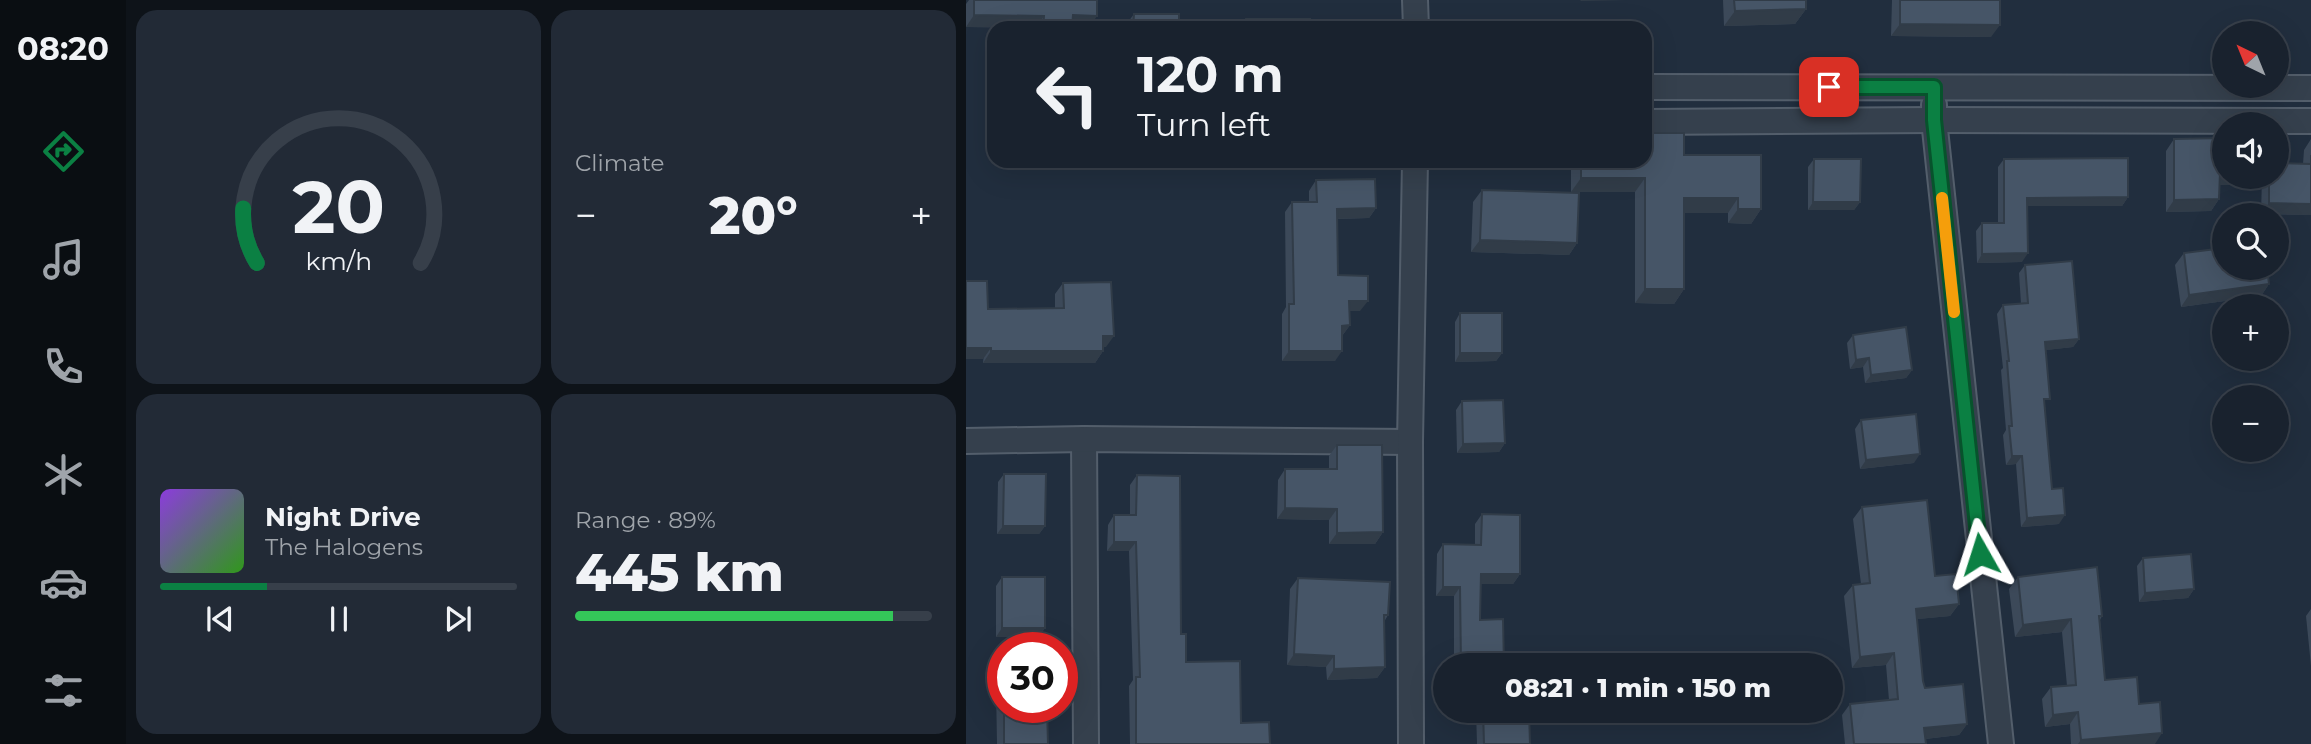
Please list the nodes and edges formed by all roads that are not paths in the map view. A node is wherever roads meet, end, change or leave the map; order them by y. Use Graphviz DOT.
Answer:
graph roads {
  1 [pos="1415,0"];
  2 [pos="1416,21"];
  3 [pos="1934,87"];
  4 [pos="1652,88"];
  5 [pos="2311,88"];
  6 [pos="1934,120"];
  7 [pos="2311,121"];
  8 [pos="1652,122"];
  9 [pos="1415,168"];
  10 [pos="1084,439"];
  11 [pos="966,441"];
  12 [pos="1410,442"];
  13 [pos="1086,744"];
  14 [pos="1411,744"];
  15 [pos="2001,744"];
  1 -- 2 [label="street"];
  3 -- 4 [label="street"];
  3 -- 5 [label="street"];
  3 -- 6 [label="street"];
  6 -- 7 [label="street"];
  6 -- 8 [label="street"];
  6 -- 15 [label="street"];
  9 -- 12 [label="street"];
  10 -- 11 [label="street"];
  10 -- 12 [label="street"];
  10 -- 13 [label="street"];
  12 -- 14 [label="street"];
}
